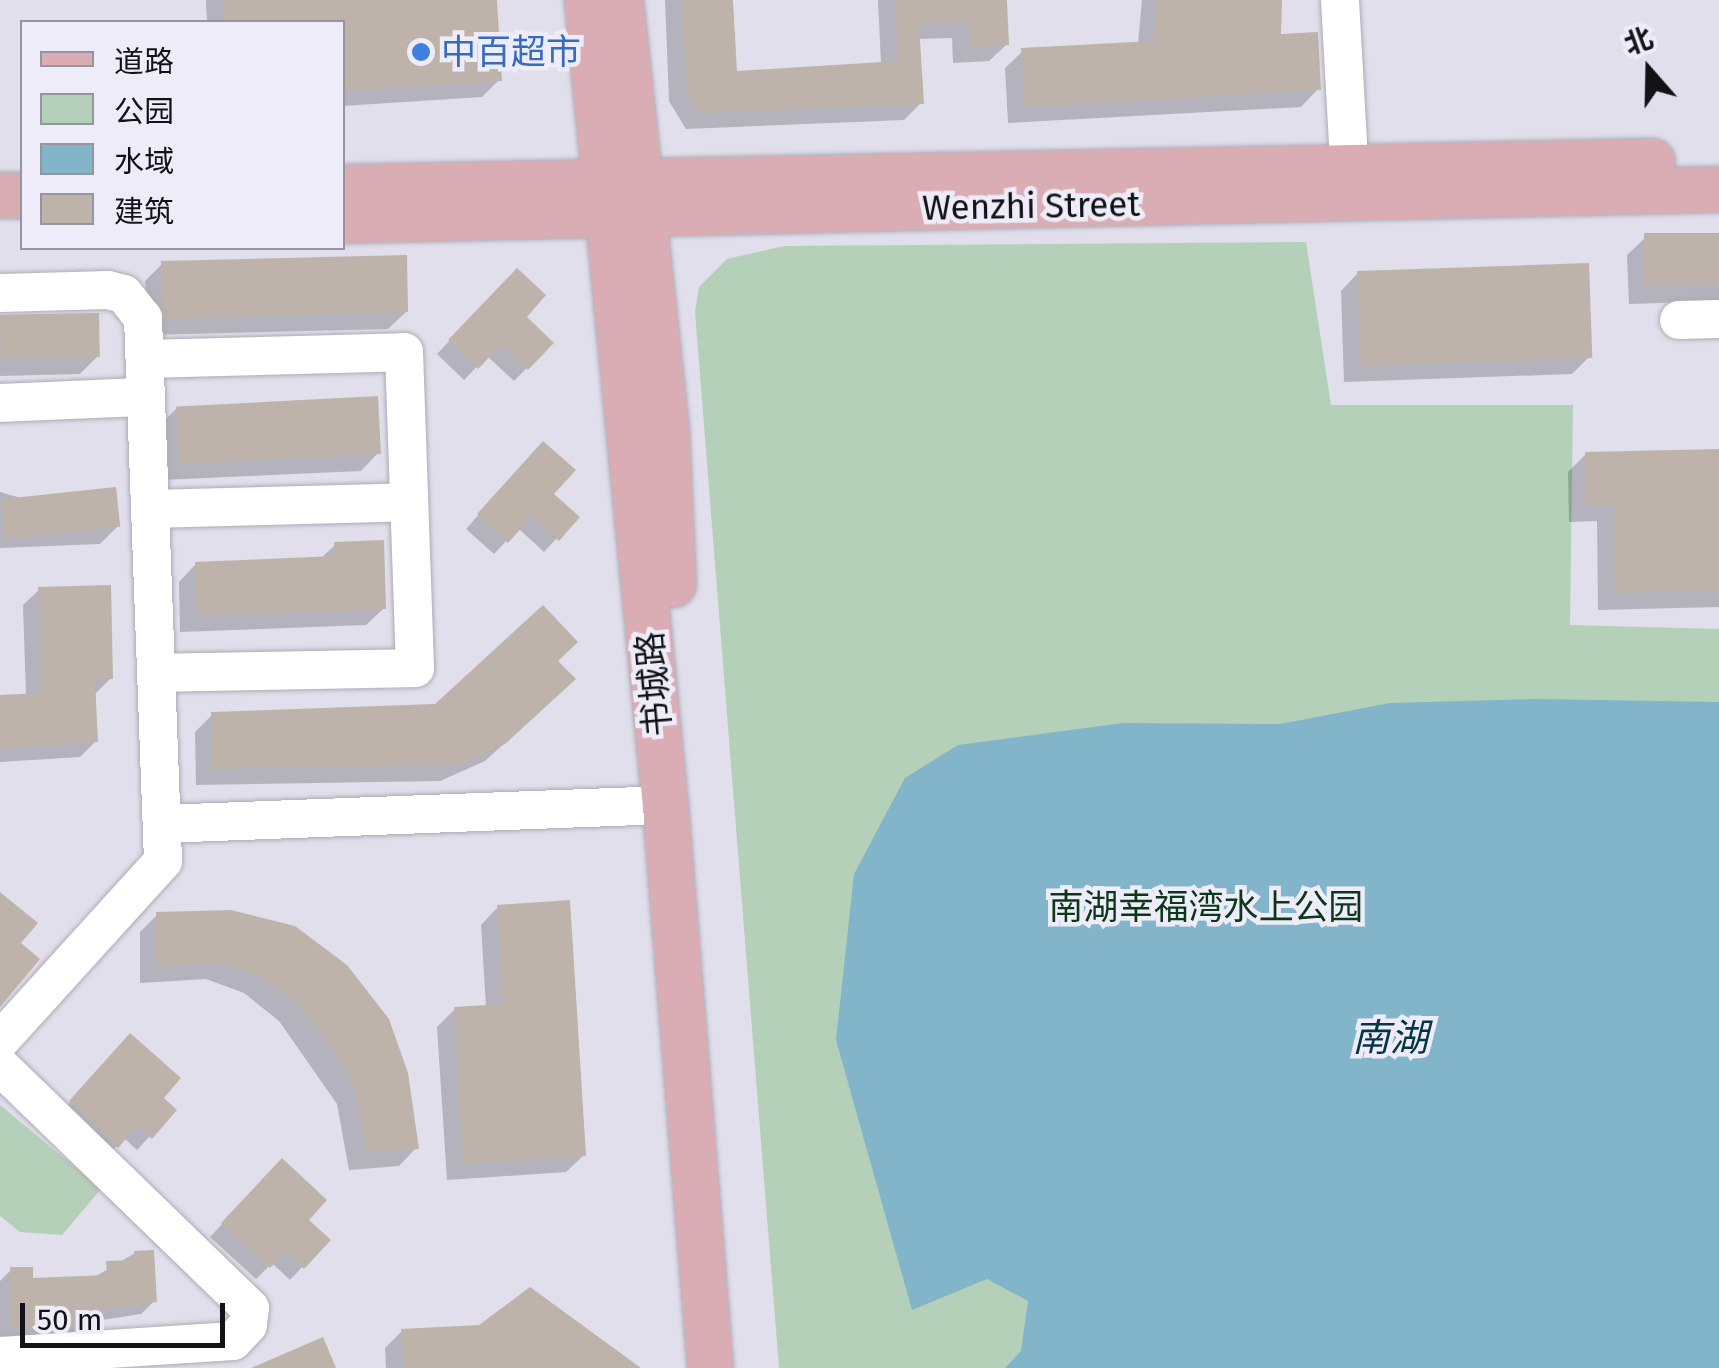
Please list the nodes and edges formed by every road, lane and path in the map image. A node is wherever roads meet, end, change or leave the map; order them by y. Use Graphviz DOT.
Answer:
graph roads {
  1 [pos="587,0"];
  2 [pos="620,0"];
  3 [pos="1340,0"];
  4 [pos="1719,160"];
  5 [pos="1349,162"];
  6 [pos="345,187"];
  7 [pos="1719,190"];
  8 [pos="623,198"];
  9 [pos="345,220"];
  10 [pos="0,292"];
  11 [pos="1719,319"];
  12 [pos="1679,320"];
  13 [pos="145,359"];
  14 [pos="146,397"];
  15 [pos="0,402"];
  16 [pos="409,502"];
  17 [pos="150,509"];
  18 [pos="156,673"];
  19 [pos="666,805"];
  20 [pos="162,824"];
  21 [pos="0,1041"];
  22 [pos="0,1066"];
  23 [pos="4,1356"];
  24 [pos="710,1368"];
  25 [pos="740,1368"];
  1 -- 8 [label="main road, 书城路"];
  2 -- 8 [label="main road, 书城路"];
  3 -- 5 [label="street"];
  4 -- 5 [label="main road, Wenzhi Street"];
  5 -- 8 [label="main road, Wenzhi Street"];
  6 -- 8 [label="main road, Wenzhi Street"];
  7 -- 8 [label="main road, Wenzhi Street"];
  8 -- 9 [label="main road, Wenzhi Street"];
  8 -- 19 [label="main road, 书城路"];
  8 -- 25 [label="main road, 书城路"];
  10 -- 13 [label="street"];
  11 -- 12 [label="street"];
  13 -- 14 [label="street"];
  13 -- 16 [label="street"];
  14 -- 15 [label="street"];
  14 -- 17 [label="street"];
  16 -- 17 [label="street"];
  16 -- 18 [label="street"];
  17 -- 18 [label="street"];
  18 -- 20 [label="street"];
  19 -- 20 [label="street"];
  19 -- 24 [label="main road, 书城路"];
  20 -- 21 [label="street"];
  22 -- 23 [label="street"];
}
